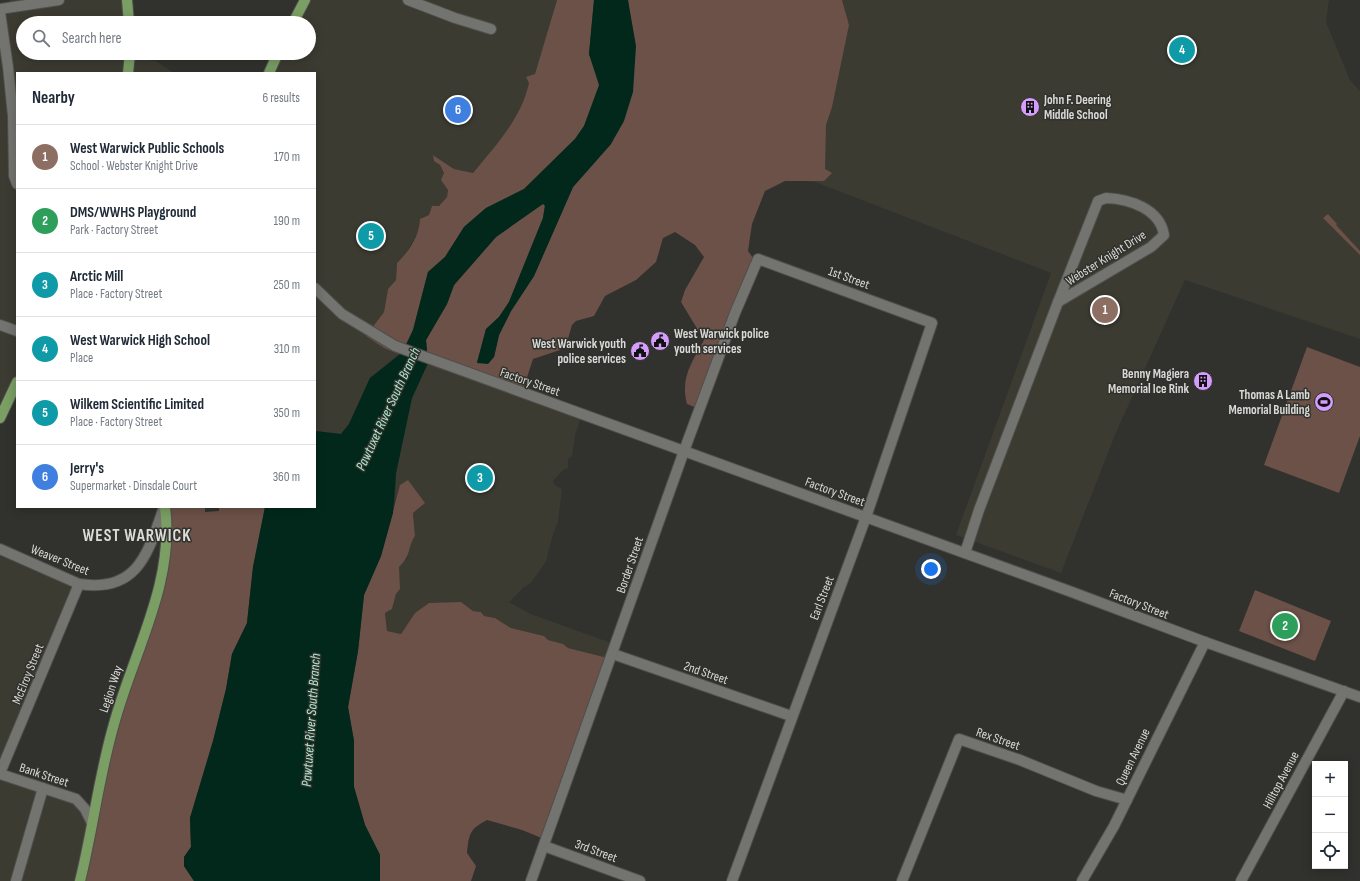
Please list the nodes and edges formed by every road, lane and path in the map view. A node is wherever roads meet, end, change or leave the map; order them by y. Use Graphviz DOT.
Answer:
graph roads {
  1 [pos="59,0"];
  2 [pos="127,0"];
  3 [pos="305,0"];
  4 [pos="408,0"];
  5 [pos="0,9"];
  6 [pos="0,12"];
  7 [pos="128,16"];
  8 [pos="297,16"];
  9 [pos="491,29"];
  10 [pos="129,60"];
  11 [pos="275,60"];
  12 [pos="128,72"];
  13 [pos="269,72"];
  14 [pos="16,181"];
  15 [pos="758,259"];
  16 [pos="316,289"];
  17 [pos="1058,302"];
  18 [pos="932,322"];
  19 [pos="0,325"];
  20 [pos="16,331"];
  21 [pos="16,384"];
  22 [pos="0,418"];
  23 [pos="684,451"];
  24 [pos="164,508"];
  25 [pos="164,508"];
  26 [pos="866,517"];
  27 [pos="0,549"];
  28 [pos="965,553"];
  29 [pos="79,584"];
  30 [pos="1205,642"];
  31 [pos="613,654"];
  32 [pos="1344,691"];
  33 [pos="1360,697"];
  34 [pos="792,716"];
  35 [pos="0,774"];
  36 [pos="43,788"];
  37 [pos="1127,800"];
  38 [pos="92,823"];
  39 [pos="544,846"];
  40 [pos="16,881"];
  41 [pos="80,881"];
  42 [pos="531,881"];
  43 [pos="640,881"];
  44 [pos="732,881"];
  45 [pos="902,881"];
  46 [pos="1082,881"];
  47 [pos="1241,881"];
  1 -- 5 [label="street"];
  2 -- 7 [label="main road"];
  3 -- 8 [label="main road"];
  4 -- 9 [label="street"];
  6 -- 14 [label="street"];
  10 -- 12 [label="main road"];
  11 -- 13 [label="main road"];
  15 -- 18 [label="street, 1st Street"];
  15 -- 23 [label="street, Border Street"];
  16 -- 23 [label="street, Factory Street"];
  17 -- 17 [label="street, Webster Knight Drive"];
  17 -- 28 [label="street, Webster Knight Drive"];
  18 -- 26 [label="street, Earl Street"];
  19 -- 20 [label="street"];
  21 -- 22 [label="main road"];
  23 -- 26 [label="street, Factory Street"];
  23 -- 31 [label="street, Border Street"];
  24 -- 29 [label="street, Weaver Street"];
  25 -- 38 [label="main road, Legion Way"];
  26 -- 28 [label="street, Factory Street"];
  26 -- 34 [label="street, Earl Street"];
  27 -- 29 [label="street, Weaver Street"];
  28 -- 30 [label="street, Factory Street"];
  29 -- 35 [label="street, McElroy Street"];
  30 -- 32 [label="street, Factory Street"];
  30 -- 37 [label="street, Queen Avenue"];
  31 -- 34 [label="street, 2nd Street"];
  31 -- 39 [label="street, Border Street"];
  32 -- 33 [label="street, Factory Street"];
  32 -- 47 [label="street, Hilltop Avenue"];
  34 -- 44 [label="street, Earl Street"];
  35 -- 36 [label="street, Bank Street"];
  36 -- 38 [label="street, Bank Street"];
  36 -- 40 [label="street"];
  37 -- 45 [label="street, Rex Street"];
  37 -- 46 [label="street, Queen Avenue"];
  38 -- 41 [label="main road, Legion Way"];
  39 -- 42 [label="street, Border Street"];
  39 -- 43 [label="street, 3rd Street"];
}
